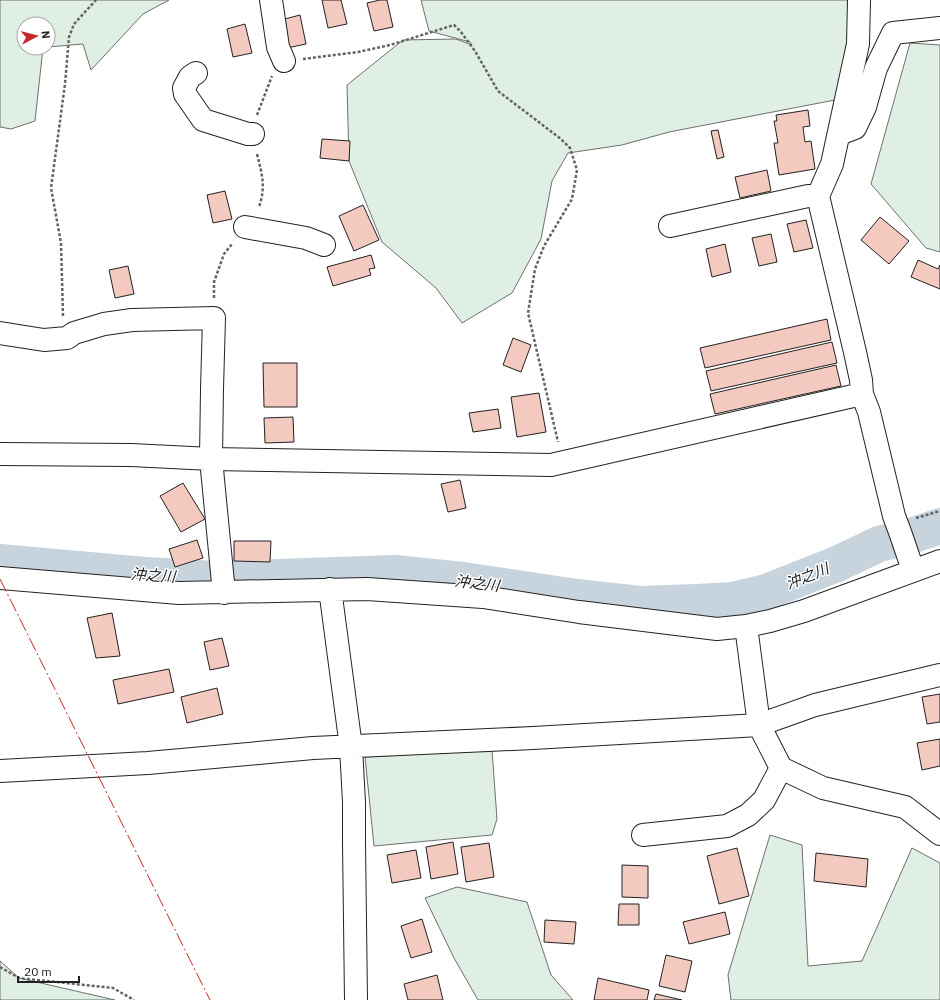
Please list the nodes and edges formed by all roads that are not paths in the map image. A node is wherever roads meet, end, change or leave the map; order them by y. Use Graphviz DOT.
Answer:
graph roads {
  1 [pos="270,0"];
  2 [pos="859,0"];
  3 [pos="940,28"];
  4 [pos="284,61"];
  5 [pos="196,73"];
  6 [pos="253,134"];
  7 [pos="839,134"];
  8 [pos="818,196"];
  9 [pos="670,226"];
  10 [pos="245,227"];
  11 [pos="324,245"];
  12 [pos="0,333"];
  13 [pos="862,394"];
  14 [pos="0,454"];
  15 [pos="212,459"];
  16 [pos="940,561"];
  17 [pos="913,570"];
  18 [pos="0,578"];
  19 [pos="330,589"];
  20 [pos="224,593"];
  21 [pos="746,626"];
  22 [pos="940,675"];
  23 [pos="759,725"];
  24 [pos="351,747"];
  25 [pos="781,768"];
  26 [pos="0,771"];
  27 [pos="940,834"];
  28 [pos="643,835"];
  29 [pos="356,1000"];
  1 -- 4 [label="street"];
  2 -- 7 [label="street"];
  3 -- 7 [label="street"];
  5 -- 6 [label="street"];
  7 -- 8 [label="street"];
  8 -- 9 [label="street"];
  8 -- 13 [label="street"];
  10 -- 11 [label="street"];
  12 -- 15 [label="street"];
  13 -- 15 [label="street"];
  13 -- 17 [label="street"];
  14 -- 15 [label="street"];
  15 -- 20 [label="street"];
  16 -- 17 [label="street"];
  17 -- 21 [label="street"];
  18 -- 20 [label="street"];
  19 -- 20 [label="street"];
  19 -- 21 [label="street"];
  19 -- 24 [label="street"];
  21 -- 23 [label="street"];
  22 -- 23 [label="street"];
  23 -- 24 [label="street"];
  23 -- 25 [label="street"];
  24 -- 26 [label="street"];
  24 -- 29 [label="street"];
  25 -- 27 [label="street"];
  25 -- 28 [label="street"];
}
